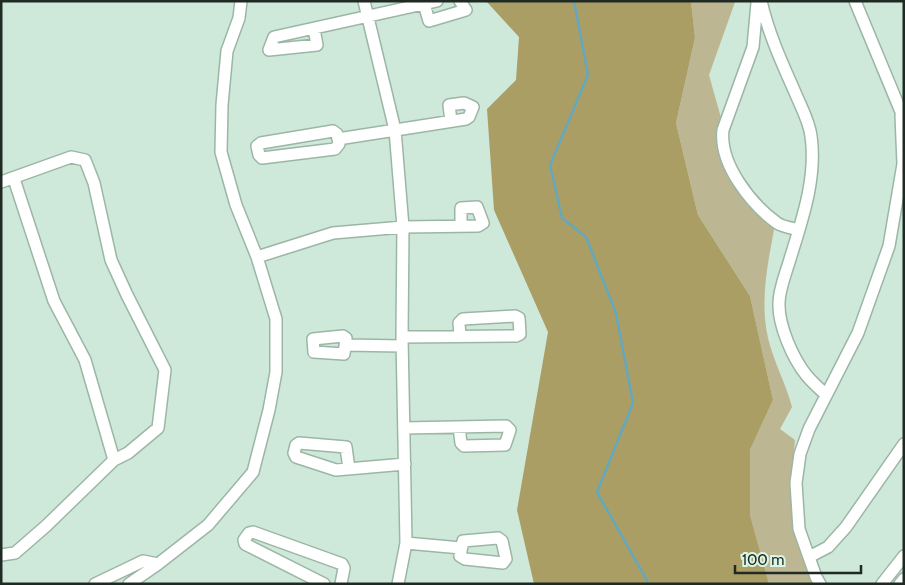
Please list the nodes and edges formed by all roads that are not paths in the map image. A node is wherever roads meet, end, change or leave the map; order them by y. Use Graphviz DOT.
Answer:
graph roads {
  1 [pos="241,1"];
  2 [pos="364,1"];
  3 [pos="437,1"];
  4 [pos="460,1"];
  5 [pos="759,1"];
  6 [pos="855,1"];
  7 [pos="424,4"];
  8 [pos="368,17"];
  9 [pos="314,28"];
  10 [pos="753,46"];
  11 [pos="774,46"];
  12 [pos="902,117"];
  13 [pos="451,121"];
  14 [pos="395,130"];
  15 [pos="338,138"];
  16 [pos="903,163"];
  17 [pos="14,179"];
  18 [pos="1,182"];
  19 [pos="461,226"];
  20 [pos="403,227"];
  21 [pos="799,230"];
  22 [pos="257,257"];
  23 [pos="460,336"];
  24 [pos="402,342"];
  25 [pos="346,345"];
  26 [pos="826,395"];
  27 [pos="459,427"];
  28 [pos="404,428"];
  29 [pos="904,444"];
  30 [pos="114,460"];
  31 [pos="405,464"];
  32 [pos="349,469"];
  33 [pos="406,543"];
  34 [pos="297,548"];
  35 [pos="461,548"];
  36 [pos="1,555"];
  37 [pos="904,556"];
  38 [pos="809,557"];
  39 [pos="158,564"];
  40 [pos="288,566"];
  41 [pos="904,578"];
  42 [pos="95,584"];
  43 [pos="129,584"];
  44 [pos="324,584"];
  45 [pos="341,584"];
  46 [pos="398,584"];
  47 [pos="820,584"];
  48 [pos="882,584"];
  49 [pos="900,584"];
  1 -- 22 [label="street"];
  2 -- 8 [label="street"];
  3 -- 7 [label="street"];
  4 -- 7 [label="street"];
  5 -- 10 [label="street"];
  5 -- 11 [label="street"];
  6 -- 12 [label="street"];
  7 -- 8 [label="street"];
  8 -- 9 [label="street"];
  8 -- 14 [label="street"];
  10 -- 11 [label="street"];
  10 -- 21 [label="street"];
  11 -- 21 [label="street"];
  12 -- 16 [label="street"];
  13 -- 14 [label="street"];
  14 -- 15 [label="street"];
  14 -- 20 [label="street"];
  15 -- 15 [label="street"];
  16 -- 26 [label="street"];
  17 -- 18 [label="street"];
  17 -- 30 [label="street"];
  17 -- 30 [label="street"];
  19 -- 20 [label="street"];
  20 -- 22 [label="street"];
  20 -- 24 [label="street"];
  21 -- 26 [label="street"];
  22 -- 39 [label="street"];
  23 -- 23 [label="street"];
  23 -- 24 [label="street"];
  24 -- 25 [label="street"];
  24 -- 28 [label="street"];
  26 -- 38 [label="street"];
  27 -- 28 [label="street"];
  28 -- 31 [label="street"];
  29 -- 38 [label="street"];
  30 -- 36 [label="street"];
  31 -- 32 [label="street"];
  31 -- 33 [label="street"];
  32 -- 32 [label="street"];
  33 -- 35 [label="street"];
  33 -- 46 [label="street"];
  34 -- 40 [label="street"];
  34 -- 40 [label="street"];
  34 -- 45 [label="street"];
  37 -- 48 [label="street"];
  38 -- 47 [label="street"];
  39 -- 42 [label="street"];
  39 -- 43 [label="street"];
  40 -- 44 [label="street"];
  41 -- 49 [label="street"];
}
